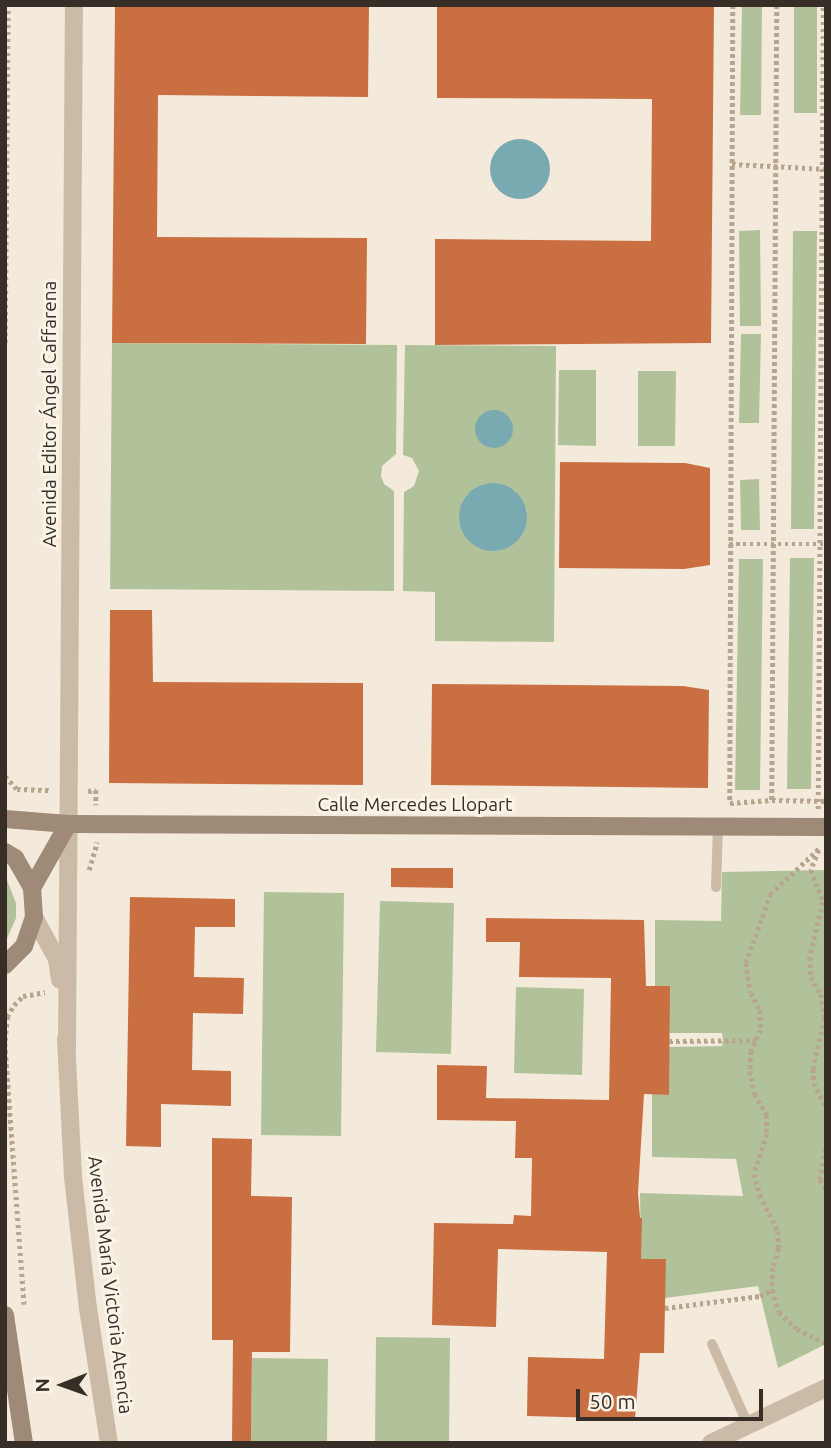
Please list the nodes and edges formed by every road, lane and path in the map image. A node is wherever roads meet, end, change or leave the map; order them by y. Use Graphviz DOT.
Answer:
graph roads {
  1 [pos="8,5"];
  2 [pos="74,5"];
  3 [pos="733,5"];
  4 [pos="777,5"];
  5 [pos="824,5"];
  6 [pos="732,164"];
  7 [pos="776,166"];
  8 [pos="824,168"];
  9 [pos="5,343"];
  10 [pos="774,543"];
  11 [pos="729,544"];
  12 [pos="823,545"];
  13 [pos="772,800"];
  14 [pos="818,801"];
  15 [pos="826,801"];
  16 [pos="5,818"];
  17 [pos="68,824"];
  18 [pos="718,827"];
  19 [pos="822,827"];
  20 [pos="819,849"];
  21 [pos="826,849"];
  22 [pos="5,852"];
  23 [pos="716,887"];
  24 [pos="32,888"];
  25 [pos="34,917"];
  26 [pos="5,965"];
  27 [pos="669,1041"];
  28 [pos="756,1041"];
  29 [pos="5,1043"];
  30 [pos="67,1049"];
  31 [pos="826,1108"];
  32 [pos="826,1149"];
  33 [pos="826,1189"];
  34 [pos="772,1290"];
  35 [pos="665,1308"];
  36 [pos="5,1315"];
  37 [pos="25,1315"];
  38 [pos="826,1343"];
  39 [pos="712,1344"];
  40 [pos="826,1388"];
  41 [pos="748,1425"];
  42 [pos="24,1443"];
  43 [pos="109,1443"];
  44 [pos="711,1443"];
  1 -- 9 [label="path"];
  2 -- 17 [label="street, Avenida Editor Ángel Caffarena"];
  3 -- 6 [label="path"];
  4 -- 7 [label="path"];
  5 -- 8 [label="path"];
  6 -- 7 [label="path"];
  6 -- 11 [label="path"];
  7 -- 8 [label="path"];
  7 -- 10 [label="path"];
  8 -- 12 [label="path"];
  10 -- 11 [label="path"];
  10 -- 12 [label="path"];
  10 -- 13 [label="path"];
  11 -- 13 [label="path"];
  12 -- 14 [label="path"];
  13 -- 14 [label="path"];
  14 -- 15 [label="path"];
  14 -- 19 [label="path"];
  16 -- 17 [label="street, Calle Mercedes Llopart"];
  17 -- 18 [label="street, Calle Mercedes Llopart"];
  17 -- 24 [label="street"];
  17 -- 30 [label="street, Avenida María Victoria Atencia"];
  18 -- 19 [label="street, Calle Mercedes Llopart"];
  18 -- 23 [label="lane"];
  19 -- 20 [label="path"];
  20 -- 21 [label="path"];
  20 -- 28 [label="path"];
  20 -- 31 [label="path"];
  22 -- 24 [label="street"];
  24 -- 25 [label="street"];
  25 -- 26 [label="street"];
  25 -- 30 [label="street, Avenida María Victoria Atencia"];
  27 -- 28 [label="path"];
  28 -- 34 [label="path"];
  29 -- 37 [label="path"];
  30 -- 43 [label="street, Avenida María Victoria Atencia"];
  32 -- 33 [label="path"];
  34 -- 35 [label="path"];
  34 -- 38 [label="path"];
  36 -- 42 [label="street"];
  39 -- 41 [label="lane"];
  40 -- 41 [label="street"];
  41 -- 44 [label="street"];
}
